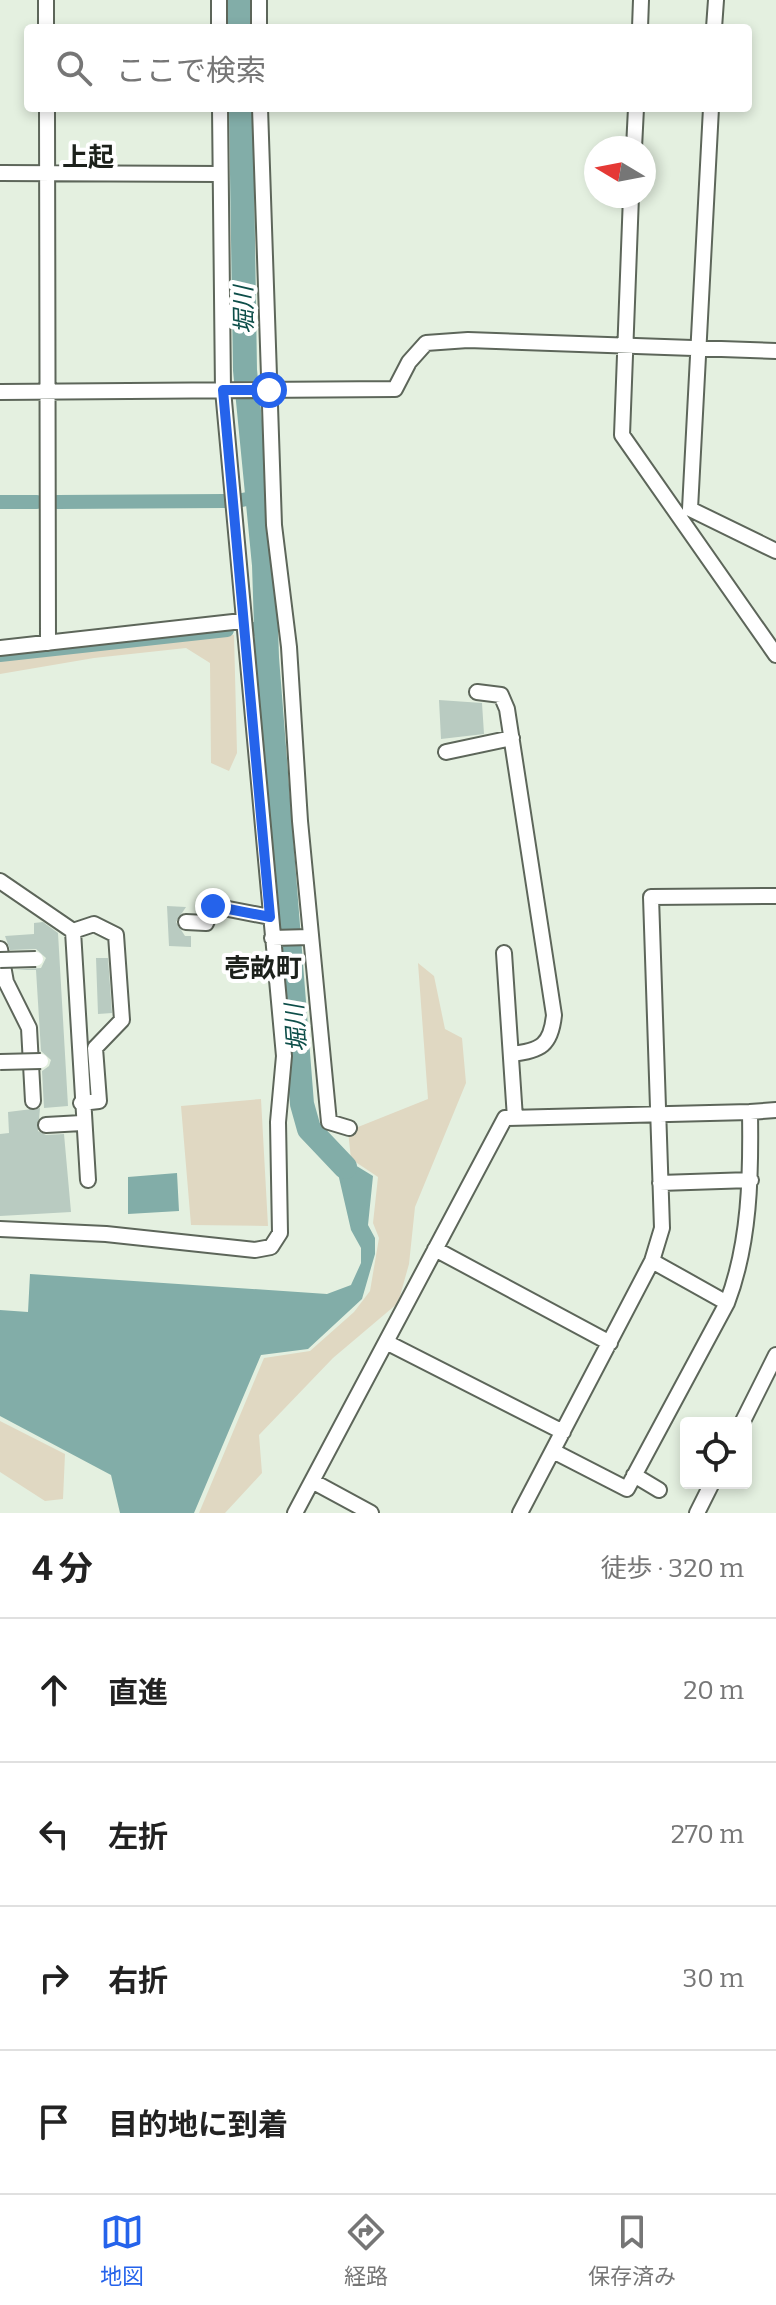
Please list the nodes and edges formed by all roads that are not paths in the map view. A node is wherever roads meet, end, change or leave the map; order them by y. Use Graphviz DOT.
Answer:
graph roads {
  1 [pos="46,0"];
  2 [pos="219,0"];
  3 [pos="259,0"];
  4 [pos="641,0"];
  5 [pos="716,0"];
  6 [pos="46,24"];
  7 [pos="219,24"];
  8 [pos="259,24"];
  9 [pos="640,24"];
  10 [pos="714,24"];
  11 [pos="47,112"];
  12 [pos="220,112"];
  13 [pos="260,112"];
  14 [pos="636,112"];
  15 [pos="711,112"];
  16 [pos="635,136"];
  17 [pos="0,173"];
  18 [pos="48,173"];
  19 [pos="220,174"];
  20 [pos="630,208"];
  21 [pos="624,348"];
  22 [pos="700,348"];
  23 [pos="776,351"];
  24 [pos="223,390"];
  25 [pos="269,390"];
  26 [pos="0,392"];
  27 [pos="48,392"];
  28 [pos="776,551"];
  29 [pos="242,621"];
  30 [pos="48,643"];
  31 [pos="0,648"];
  32 [pos="776,655"];
  33 [pos="477,692"];
  34 [pos="512,738"];
  35 [pos="446,752"];
  36 [pos="0,881"];
  37 [pos="776,896"];
  38 [pos="270,917"];
  39 [pos="186,922"];
  40 [pos="73,931"];
  41 [pos="310,937"];
  42 [pos="272,938"];
  43 [pos="0,949"];
  44 [pos="504,953"];
  45 [pos="36,959"];
  46 [pos="0,960"];
  47 [pos="511,1054"];
  48 [pos="41,1061"];
  49 [pos="0,1062"];
  50 [pos="33,1101"];
  51 [pos="81,1103"];
  52 [pos="776,1110"];
  53 [pos="750,1112"];
  54 [pos="658,1115"];
  55 [pos="515,1118"];
  56 [pos="82,1123"];
  57 [pos="46,1125"];
  58 [pos="349,1128"];
  59 [pos="88,1180"];
  60 [pos="751,1180"];
  61 [pos="660,1183"];
  62 [pos="0,1229"];
  63 [pos="435,1249"];
  64 [pos="652,1261"];
  65 [pos="727,1303"];
  66 [pos="386,1342"];
  67 [pos="610,1343"];
  68 [pos="776,1355"];
  69 [pos="745,1417"];
  70 [pos="563,1432"];
  71 [pos="553,1451"];
  72 [pos="634,1475"];
  73 [pos="312,1481"];
  74 [pos="709,1489"];
  75 [pos="659,1490"];
  76 [pos="295,1513"];
  77 [pos="371,1513"];
  78 [pos="520,1513"];
  79 [pos="697,1513"];
  1 -- 6 [label="street"];
  2 -- 7 [label="street"];
  3 -- 8 [label="street"];
  4 -- 9 [label="street"];
  5 -- 10 [label="street"];
  11 -- 18 [label="street"];
  12 -- 19 [label="street"];
  13 -- 25 [label="street"];
  14 -- 16 [label="street"];
  15 -- 22 [label="street"];
  17 -- 18 [label="street"];
  18 -- 19 [label="street"];
  18 -- 27 [label="street"];
  19 -- 24 [label="street"];
  20 -- 21 [label="street"];
  21 -- 22 [label="street"];
  21 -- 25 [label="street"];
  21 -- 32 [label="street"];
  22 -- 23 [label="street"];
  22 -- 28 [label="street"];
  24 -- 25 [label="street"];
  24 -- 27 [label="street"];
  24 -- 29 [label="street"];
  25 -- 41 [label="street"];
  26 -- 27 [label="street"];
  27 -- 30 [label="street"];
  29 -- 30 [label="street"];
  29 -- 38 [label="street"];
  30 -- 31 [label="street"];
  33 -- 34 [label="street"];
  34 -- 35 [label="street"];
  34 -- 47 [label="street"];
  36 -- 40 [label="street"];
  37 -- 54 [label="street"];
  38 -- 39 [label="street"];
  38 -- 42 [label="street"];
  40 -- 51 [label="street"];
  40 -- 51 [label="street"];
  41 -- 42 [label="street"];
  41 -- 58 [label="street"];
  42 -- 62 [label="street"];
  43 -- 50 [label="street"];
  44 -- 47 [label="street"];
  45 -- 46 [label="street, bridge"];
  47 -- 55 [label="street"];
  48 -- 49 [label="street, bridge"];
  51 -- 56 [label="street"];
  52 -- 53 [label="street"];
  53 -- 54 [label="street"];
  53 -- 60 [label="street"];
  54 -- 55 [label="street"];
  54 -- 61 [label="street"];
  55 -- 63 [label="street"];
  56 -- 57 [label="street"];
  56 -- 59 [label="street"];
  60 -- 61 [label="street"];
  60 -- 65 [label="street"];
  61 -- 64 [label="street"];
  63 -- 66 [label="street"];
  63 -- 67 [label="street"];
  64 -- 65 [label="street"];
  64 -- 67 [label="street"];
  65 -- 72 [label="street"];
  66 -- 70 [label="street"];
  66 -- 73 [label="street"];
  67 -- 70 [label="street"];
  68 -- 69 [label="street"];
  70 -- 71 [label="street"];
  71 -- 72 [label="street"];
  71 -- 78 [label="street"];
  72 -- 75 [label="street"];
  73 -- 76 [label="street"];
  73 -- 77 [label="street"];
  74 -- 79 [label="street"];
}
